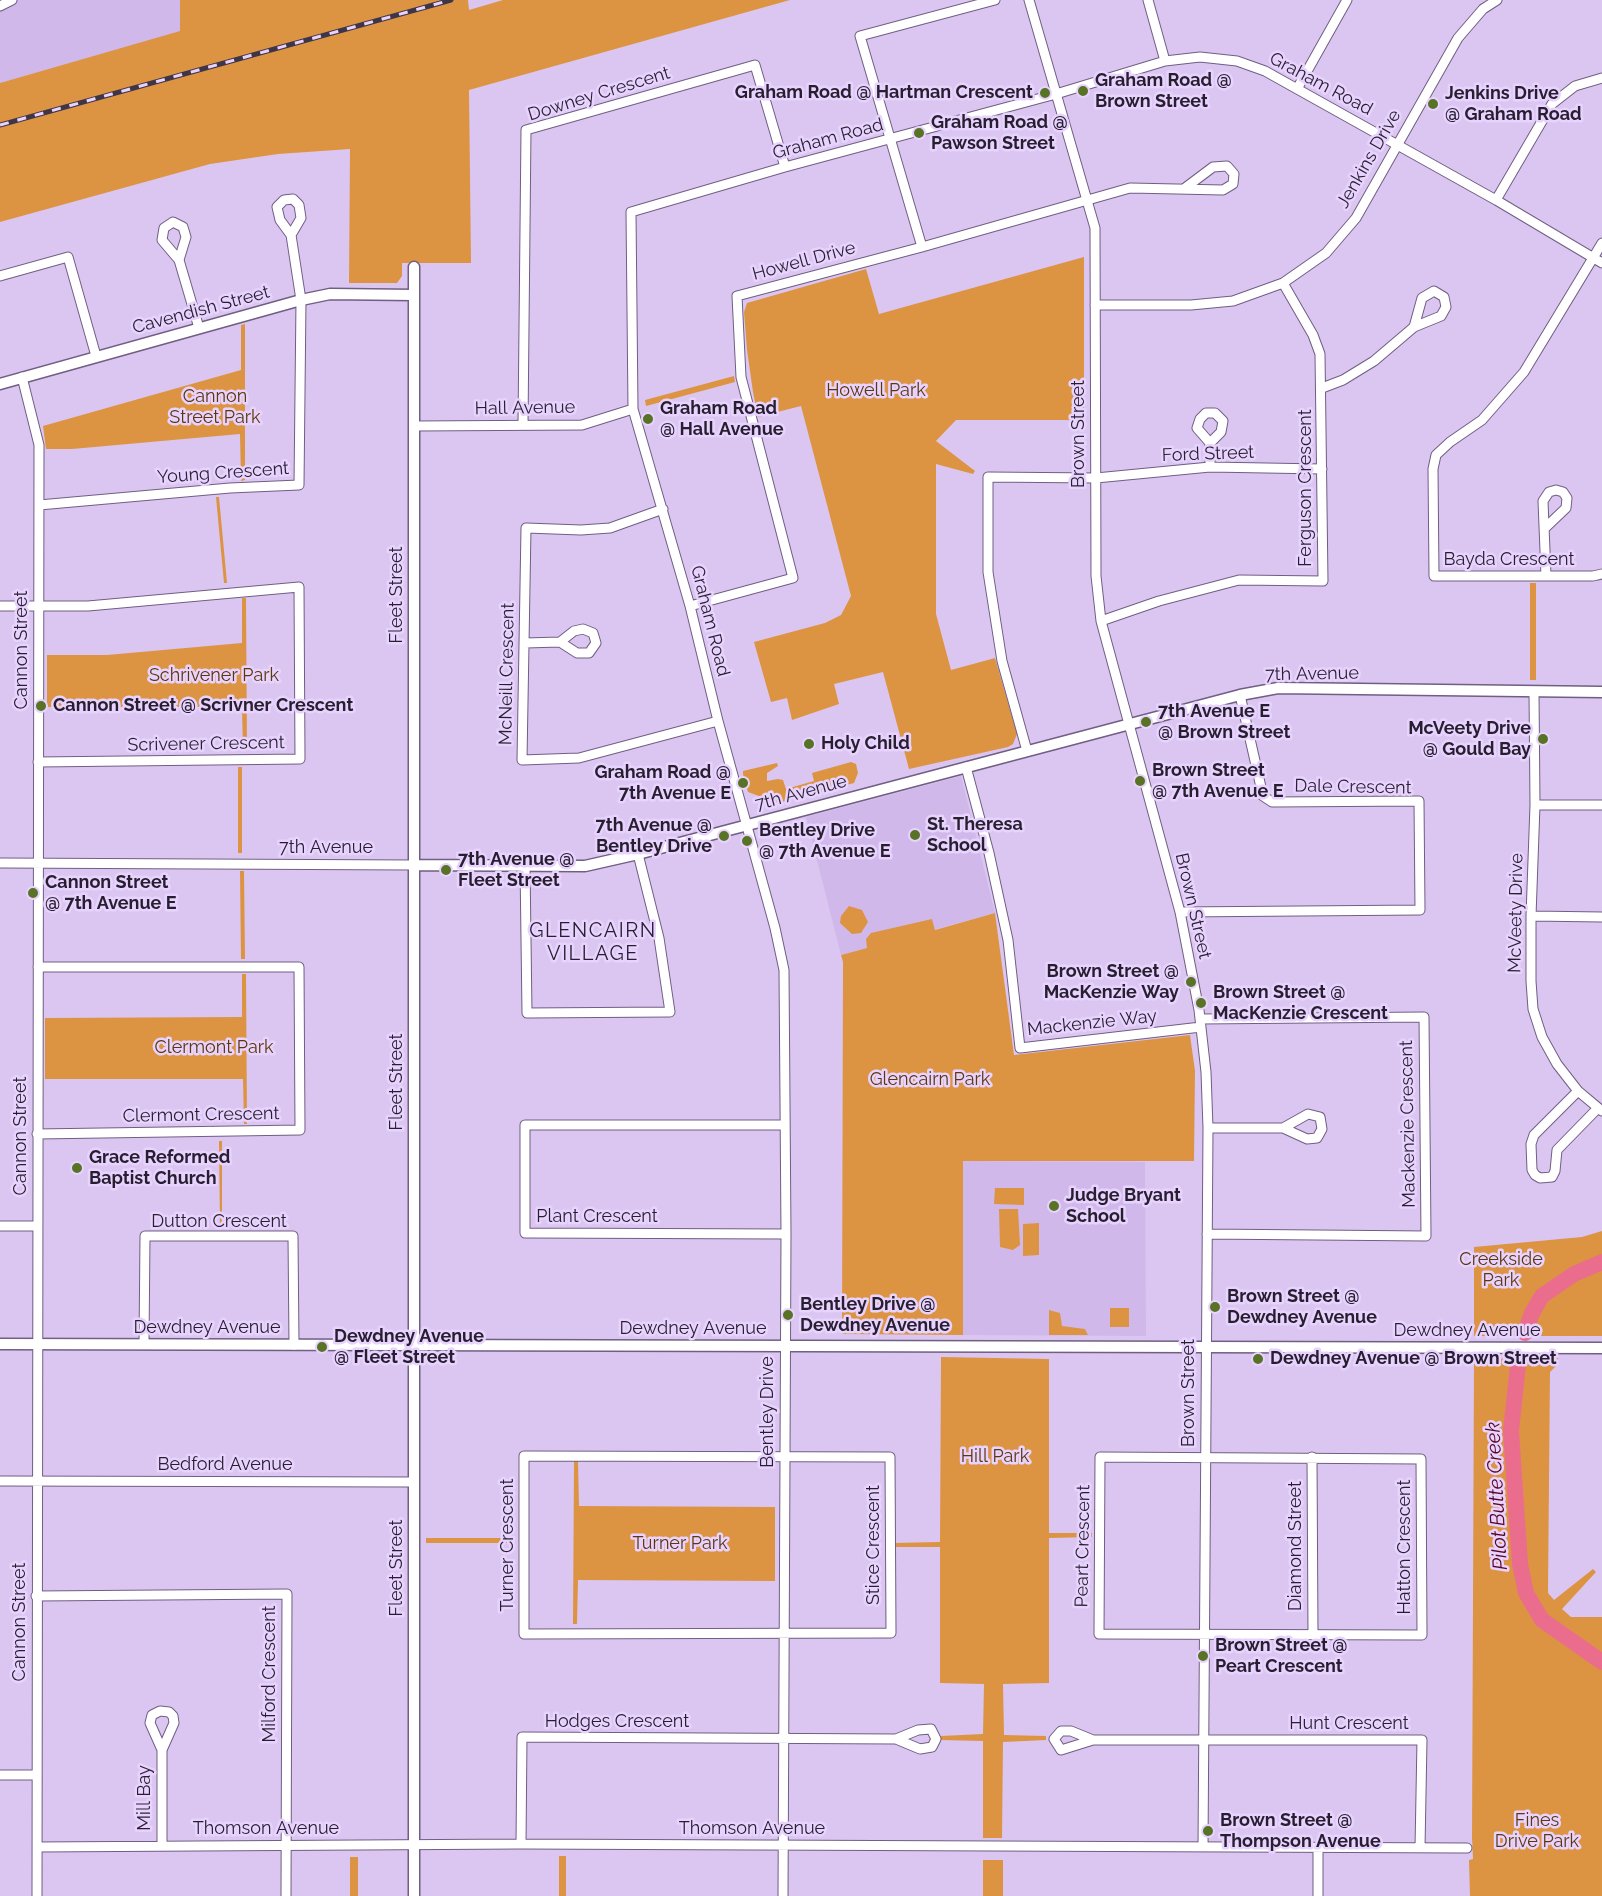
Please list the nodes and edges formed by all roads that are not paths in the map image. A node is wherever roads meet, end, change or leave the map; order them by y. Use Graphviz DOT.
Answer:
graph roads {
  1 [pos="12,0"];
  2 [pos="995,0"];
  3 [pos="1029,0"];
  4 [pos="1148,0"];
  5 [pos="1347,0"];
  6 [pos="1497,0"];
  7 [pos="0,6"];
  8 [pos="1166,61"];
  9 [pos="1602,78"];
  10 [pos="1297,89"];
  11 [pos="1056,94"];
  12 [pos="891,139"];
  13 [pos="1396,144"];
  14 [pos="785,167"];
  15 [pos="1185,188"];
  16 [pos="1086,200"];
  17 [pos="1496,200"];
  18 [pos="291,235"];
  19 [pos="1602,243"];
  20 [pos="922,247"];
  21 [pos="179,260"];
  22 [pos="1598,260"];
  23 [pos="414,267"];
  24 [pos="0,276"];
  25 [pos="1283,283"];
  26 [pos="414,295"];
  27 [pos="301,300"];
  28 [pos="1095,305"];
  29 [pos="1414,327"];
  30 [pos="199,328"];
  31 [pos="96,356"];
  32 [pos="22,377"];
  33 [pos="0,384"];
  34 [pos="1322,388"];
  35 [pos="633,409"];
  36 [pos="523,425"];
  37 [pos="415,426"];
  38 [pos="1210,443"];
  39 [pos="1210,467"];
  40 [pos="1322,469"];
  41 [pos="1096,478"];
  42 [pos="39,505"];
  43 [pos="663,509"];
  44 [pos="1545,528"];
  45 [pos="1602,573"];
  46 [pos="1546,576"];
  47 [pos="0,606"];
  48 [pos="38,606"];
  49 [pos="690,606"];
  50 [pos="1101,621"];
  51 [pos="560,642"];
  52 [pos="525,643"];
  53 [pos="1534,692"];
  54 [pos="1602,692"];
  55 [pos="1240,695"];
  56 [pos="718,721"];
  57 [pos="1129,724"];
  58 [pos="1027,751"];
  59 [pos="38,762"];
  60 [pos="966,767"];
  61 [pos="1535,805"];
  62 [pos="1602,805"];
  63 [pos="747,824"];
  64 [pos="638,854"];
  65 [pos="0,863"];
  66 [pos="38,863"];
  67 [pos="413,865"];
  68 [pos="525,865"];
  69 [pos="1180,912"];
  70 [pos="1531,916"];
  71 [pos="1602,917"];
  72 [pos="38,967"];
  73 [pos="1200,1023"];
  74 [pos="1578,1091"];
  75 [pos="1600,1110"];
  76 [pos="784,1125"];
  77 [pos="1208,1128"];
  78 [pos="1283,1128"];
  79 [pos="37,1134"];
  80 [pos="0,1226"];
  81 [pos="37,1226"];
  82 [pos="786,1234"];
  83 [pos="1207,1234"];
  84 [pos="0,1344"];
  85 [pos="37,1344"];
  86 [pos="144,1344"];
  87 [pos="294,1345"];
  88 [pos="414,1345"];
  89 [pos="784,1346"];
  90 [pos="1206,1347"];
  91 [pos="1602,1348"];
  92 [pos="784,1457"];
  93 [pos="1205,1457"];
  94 [pos="1312,1457"];
  95 [pos="0,1481"];
  96 [pos="37,1481"];
  97 [pos="413,1482"];
  98 [pos="36,1596"];
  99 [pos="784,1634"];
  100 [pos="1204,1635"];
  101 [pos="1313,1635"];
  102 [pos="783,1739"];
  103 [pos="896,1739"];
  104 [pos="1093,1740"];
  105 [pos="1204,1741"];
  106 [pos="162,1750"];
  107 [pos="0,1775"];
  108 [pos="36,1775"];
  109 [pos="521,1844"];
  110 [pos="414,1845"];
  111 [pos="782,1845"];
  112 [pos="162,1846"];
  113 [pos="286,1846"];
  114 [pos="1203,1846"];
  115 [pos="37,1847"];
  116 [pos="1318,1847"];
  117 [pos="1420,1848"];
  118 [pos="1467,1848"];
  119 [pos="37,1896"];
  120 [pos="286,1896"];
  121 [pos="414,1896"];
  122 [pos="783,1896"];
  123 [pos="1318,1896"];
  1 -- 7 [label="street"];
  2 -- 12 [label="street"];
  3 -- 11 [label="street, Brown Street"];
  4 -- 8 [label="street"];
  5 -- 10 [label="street"];
  6 -- 13 [label="street, Jenkins Drive"];
  8 -- 10 [label="street, Graham Road"];
  8 -- 11 [label="street, Graham Road"];
  9 -- 17 [label="street"];
  10 -- 13 [label="street, Graham Road"];
  11 -- 12 [label="street, Graham Road"];
  11 -- 16 [label="street, Brown Street"];
  12 -- 14 [label="street, Graham Road"];
  12 -- 20 [label="street"];
  13 -- 17 [label="street, Graham Road"];
  13 -- 25 [label="street, Jenkins Drive"];
  14 -- 35 [label="street, Graham Road"];
  14 -- 36 [label="street, Downey Crescent"];
  15 -- 15 [label="street, Howell Drive"];
  15 -- 16 [label="street, Howell Drive"];
  16 -- 20 [label="street, Howell Drive"];
  16 -- 28 [label="street, Brown Street"];
  17 -- 22 [label="street, Graham Road"];
  18 -- 27 [label="street"];
  19 -- 22 [label="street"];
  20 -- 49 [label="street, Howell Drive"];
  21 -- 30 [label="street"];
  22 -- 46 [label="street, Bayda Crescent"];
  23 -- 26 [label="street, Fleet Street"];
  24 -- 31 [label="street"];
  25 -- 28 [label="street, Jenkins Drive"];
  25 -- 34 [label="street, Ferguson Crescent"];
  26 -- 27 [label="street, Cavendish Street"];
  26 -- 37 [label="street, Fleet Street"];
  27 -- 30 [label="street, Cavendish Street"];
  27 -- 42 [label="street, Young Crescent"];
  28 -- 41 [label="street, Brown Street"];
  29 -- 34 [label="street"];
  30 -- 31 [label="street, Cavendish Street"];
  31 -- 32 [label="street, Cavendish Street"];
  32 -- 33 [label="street, Cavendish Street"];
  32 -- 42 [label="street, Cannon Street"];
  34 -- 40 [label="street, Ferguson Crescent"];
  35 -- 36 [label="street, Hall Avenue"];
  35 -- 43 [label="street, Graham Road"];
  36 -- 37 [label="street, Hall Avenue"];
  37 -- 67 [label="street, Fleet Street"];
  38 -- 39 [label="street"];
  39 -- 40 [label="street, Ford Street"];
  39 -- 41 [label="street, Ford Street"];
  40 -- 50 [label="street, Ferguson Crescent"];
  41 -- 50 [label="street, Brown Street"];
  41 -- 58 [label="street, Ford Street"];
  42 -- 48 [label="street, Cannon Street"];
  43 -- 49 [label="street, Graham Road"];
  43 -- 52 [label="street, McNeill Crescent"];
  44 -- 46 [label="street"];
  45 -- 46 [label="street, Bayda Crescent"];
  47 -- 48 [label="street"];
  48 -- 59 [label="street, Cannon Street"];
  48 -- 59 [label="street, Scrivener Crescent"];
  49 -- 56 [label="street, Graham Road"];
  50 -- 57 [label="street, Brown Street"];
  51 -- 52 [label="street"];
  52 -- 56 [label="street, McNeill Crescent"];
  53 -- 54 [label="street, 7th Avenue"];
  53 -- 55 [label="street, 7th Avenue"];
  53 -- 61 [label="street, McVeety Drive"];
  55 -- 57 [label="street, 7th Avenue"];
  55 -- 69 [label="street, Dale Crescent"];
  56 -- 63 [label="street, Graham Road"];
  57 -- 58 [label="street, 7th Avenue"];
  57 -- 69 [label="street, Brown Street"];
  58 -- 60 [label="street, 7th Avenue"];
  59 -- 66 [label="street, Cannon Street"];
  60 -- 63 [label="street, 7th Avenue"];
  60 -- 73 [label="street, Mackenzie Way"];
  61 -- 62 [label="street"];
  61 -- 70 [label="street, McVeety Drive"];
  63 -- 64 [label="street, 7th Avenue"];
  63 -- 76 [label="street, Bentley Drive"];
  64 -- 68 [label="street, 7th Avenue"];
  64 -- 68 [label="street"];
  65 -- 66 [label="street, 7th Avenue"];
  66 -- 67 [label="street, 7th Avenue"];
  66 -- 72 [label="street, Cannon Street"];
  67 -- 68 [label="street, 7th Avenue"];
  67 -- 88 [label="street, Fleet Street"];
  69 -- 73 [label="street, Brown Street"];
  70 -- 71 [label="street"];
  70 -- 74 [label="street, McVeety Drive"];
  72 -- 79 [label="street, Cannon Street"];
  72 -- 79 [label="street, Clermont Crescent"];
  73 -- 77 [label="street, Brown Street"];
  73 -- 83 [label="street, Mackenzie Crescent"];
  74 -- 75 [label="street, McVeety Drive"];
  74 -- 75 [label="street"];
  76 -- 82 [label="street, Bentley Drive"];
  76 -- 82 [label="street, Plant Crescent"];
  77 -- 78 [label="street"];
  77 -- 83 [label="street, Brown Street"];
  79 -- 81 [label="street, Cannon Street"];
  80 -- 81 [label="street"];
  81 -- 85 [label="street, Cannon Street"];
  82 -- 89 [label="street, Bentley Drive"];
  83 -- 90 [label="street, Brown Street"];
  84 -- 85 [label="street, Dewdney Avenue"];
  85 -- 86 [label="street, Dewdney Avenue"];
  85 -- 96 [label="street, Cannon Street"];
  86 -- 87 [label="street, Dewdney Avenue"];
  86 -- 87 [label="street, Dutton Crescent"];
  87 -- 88 [label="street, Dewdney Avenue"];
  88 -- 89 [label="street, Dewdney Avenue"];
  88 -- 97 [label="street, Fleet Street"];
  89 -- 90 [label="street, Dewdney Avenue"];
  89 -- 92 [label="street, Bentley Drive"];
  90 -- 91 [label="street, Dewdney Avenue"];
  90 -- 93 [label="street, Brown Street"];
  92 -- 99 [label="street, Bentley Drive"];
  92 -- 99 [label="street, Stice Crescent"];
  92 -- 99 [label="street, Turner Crescent"];
  93 -- 94 [label="street, Hatton Crescent"];
  93 -- 100 [label="street, Brown Street"];
  93 -- 100 [label="street, Peart Crescent"];
  94 -- 101 [label="street, Diamond Street"];
  94 -- 101 [label="street, Hatton Crescent"];
  95 -- 96 [label="street, Bedford Avenue"];
  96 -- 97 [label="street, Bedford Avenue"];
  96 -- 98 [label="street, Cannon Street"];
  97 -- 110 [label="street, Fleet Street"];
  98 -- 108 [label="street, Cannon Street"];
  98 -- 113 [label="street, Milford Crescent"];
  99 -- 102 [label="street, Bentley Drive"];
  100 -- 101 [label="street, Hatton Crescent"];
  100 -- 105 [label="street, Brown Street"];
  102 -- 103 [label="street"];
  102 -- 109 [label="street, Hodges Crescent"];
  102 -- 111 [label="street, Bentley Drive"];
  104 -- 105 [label="street"];
  105 -- 114 [label="street, Brown Street"];
  105 -- 117 [label="street, Hunt Crescent"];
  106 -- 112 [label="street, Mill Bay"];
  107 -- 108 [label="street"];
  108 -- 115 [label="street, Cannon Street"];
  109 -- 110 [label="street, Thomson Avenue"];
  109 -- 111 [label="street, Thomson Avenue"];
  110 -- 113 [label="street, Thomson Avenue"];
  110 -- 121 [label="street, Fleet Street"];
  111 -- 114 [label="street, Thomson Avenue"];
  111 -- 122 [label="street, Bentley Drive"];
  112 -- 113 [label="street, Thomson Avenue"];
  112 -- 115 [label="street, Thomson Avenue"];
  113 -- 120 [label="street, Milford Crescent"];
  114 -- 116 [label="street, Thomson Avenue"];
  115 -- 119 [label="street, Cannon Street"];
  116 -- 117 [label="street, Thomson Avenue"];
  116 -- 123 [label="street"];
  117 -- 118 [label="street, Thomson Avenue"];
}
